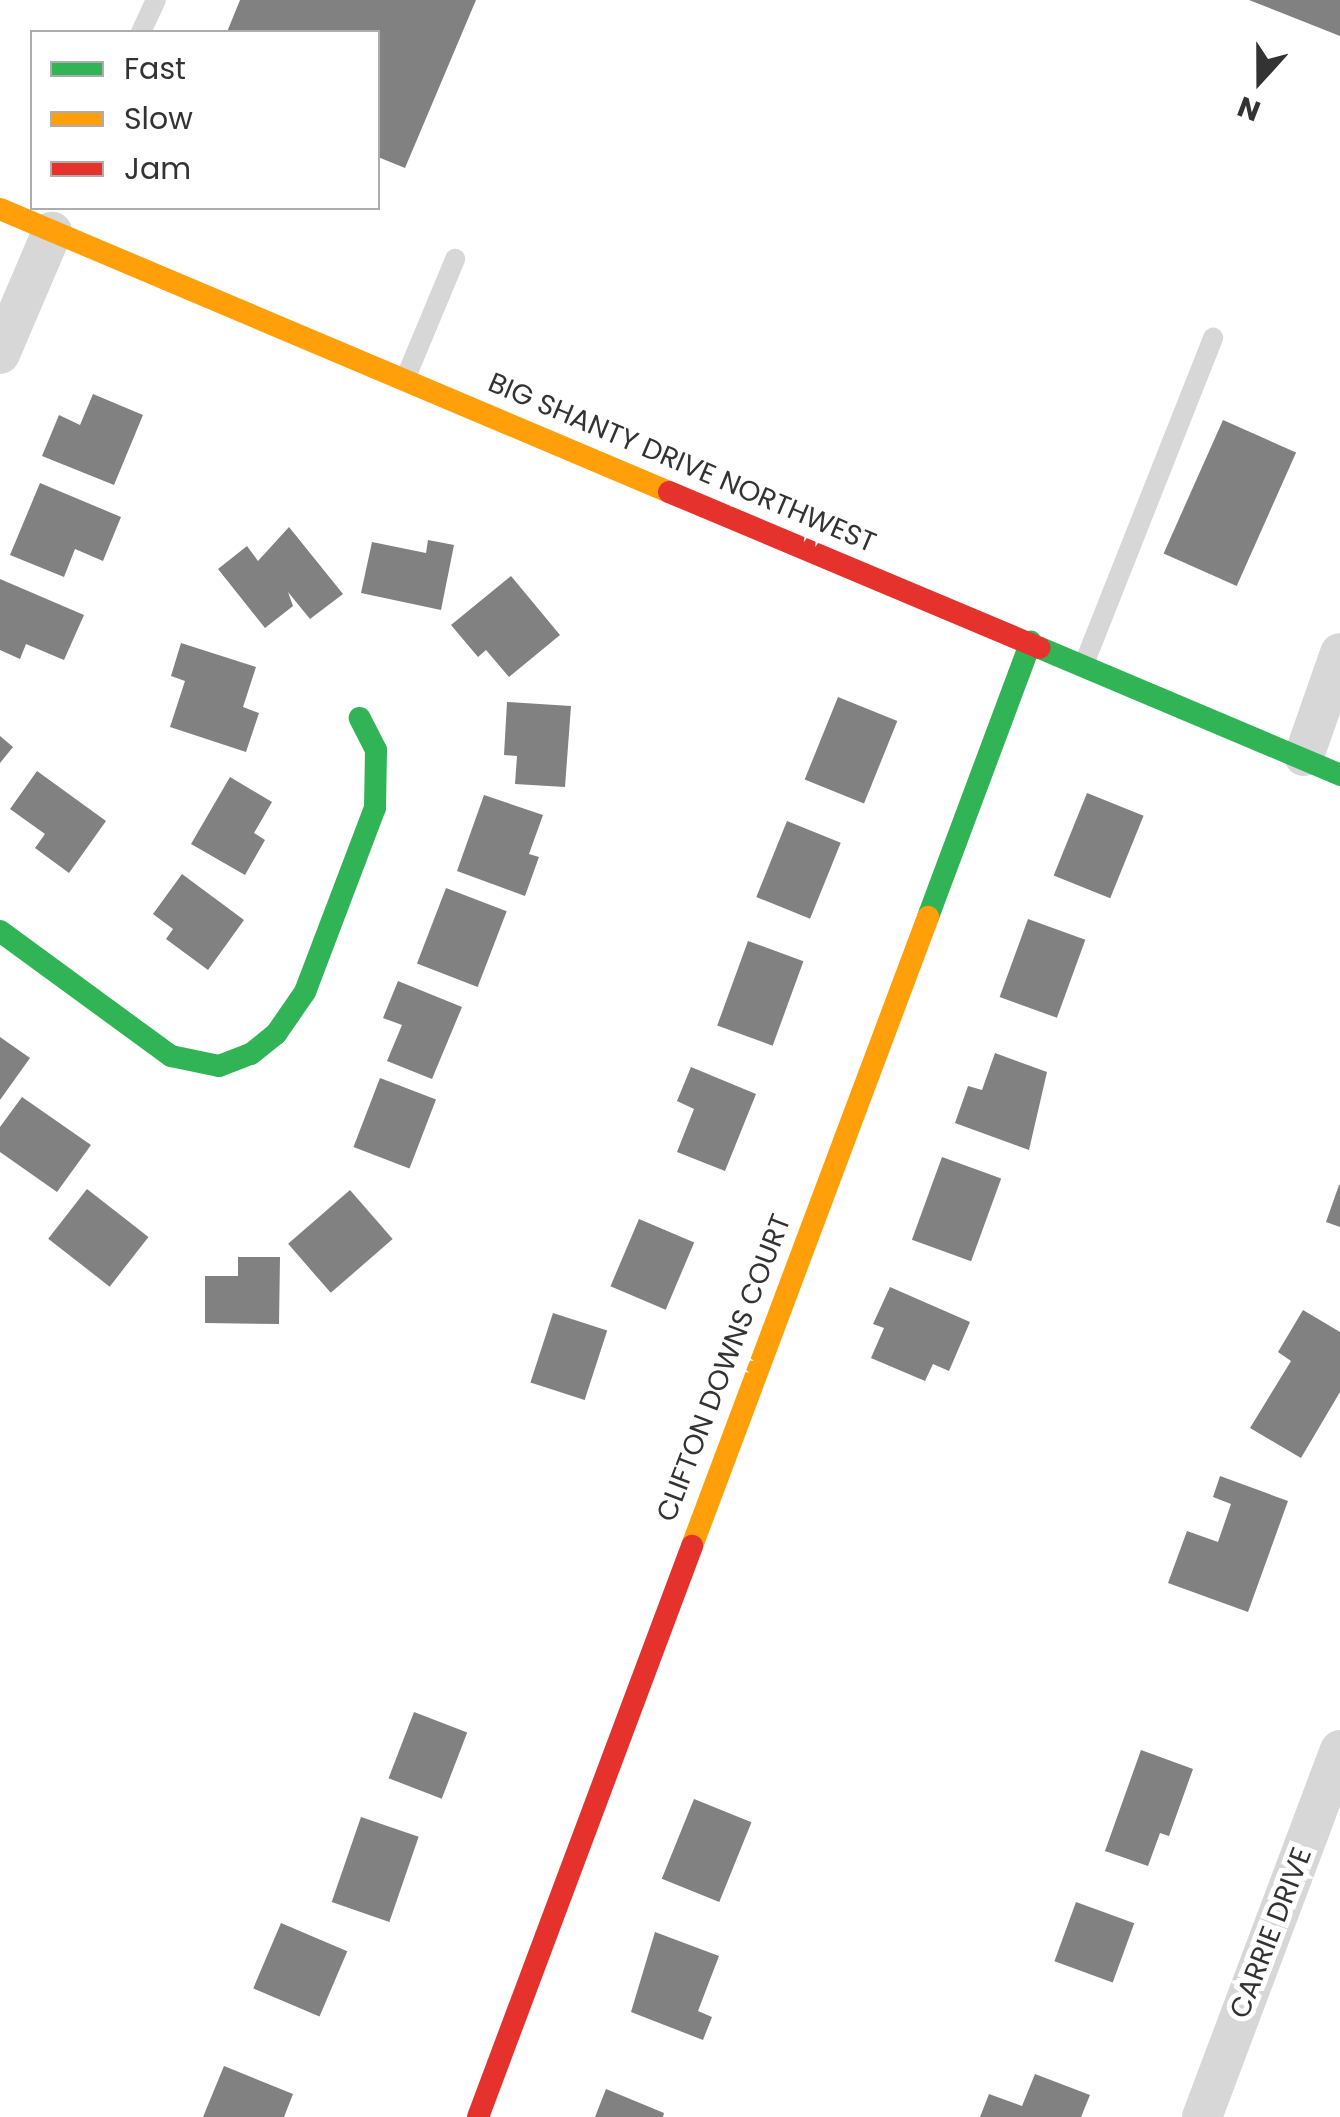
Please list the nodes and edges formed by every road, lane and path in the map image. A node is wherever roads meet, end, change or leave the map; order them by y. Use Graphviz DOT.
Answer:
graph roads {
  1 [pos="156,0"];
  2 [pos="142,30"];
  3 [pos="0,209"];
  4 [pos="58,220"];
  5 [pos="455,260"];
  6 [pos="1213,338"];
  7 [pos="0,354"];
  8 [pos="405,380"];
  9 [pos="1031,642"];
  10 [pos="1340,653"];
  11 [pos="1084,664"];
  12 [pos="360,718"];
  13 [pos="1304,756"];
  14 [pos="1340,774"];
  15 [pos="0,931"];
  16 [pos="1340,1750"];
  17 [pos="478,2117"];
  18 [pos="1202,2117"];
  1 -- 2 [label="lane"];
  3 -- 4 [label="street, BIG SHANTY DRIVE NORTHWEST"];
  4 -- 7 [label="street"];
  4 -- 8 [label="street, BIG SHANTY DRIVE NORTHWEST"];
  5 -- 8 [label="lane"];
  6 -- 11 [label="lane"];
  8 -- 9 [label="street, BIG SHANTY DRIVE NORTHWEST"];
  9 -- 11 [label="street, BIG SHANTY DRIVE NORTHWEST"];
  9 -- 17 [label="street, CLIFTON DOWNS COURT"];
  10 -- 13 [label="street"];
  11 -- 13 [label="street, BIG SHANTY DRIVE NORTHWEST"];
  12 -- 15 [label="street"];
  13 -- 14 [label="street, BIG SHANTY DRIVE NORTHWEST"];
  16 -- 18 [label="street, CARRIE DRIVE"];
}
